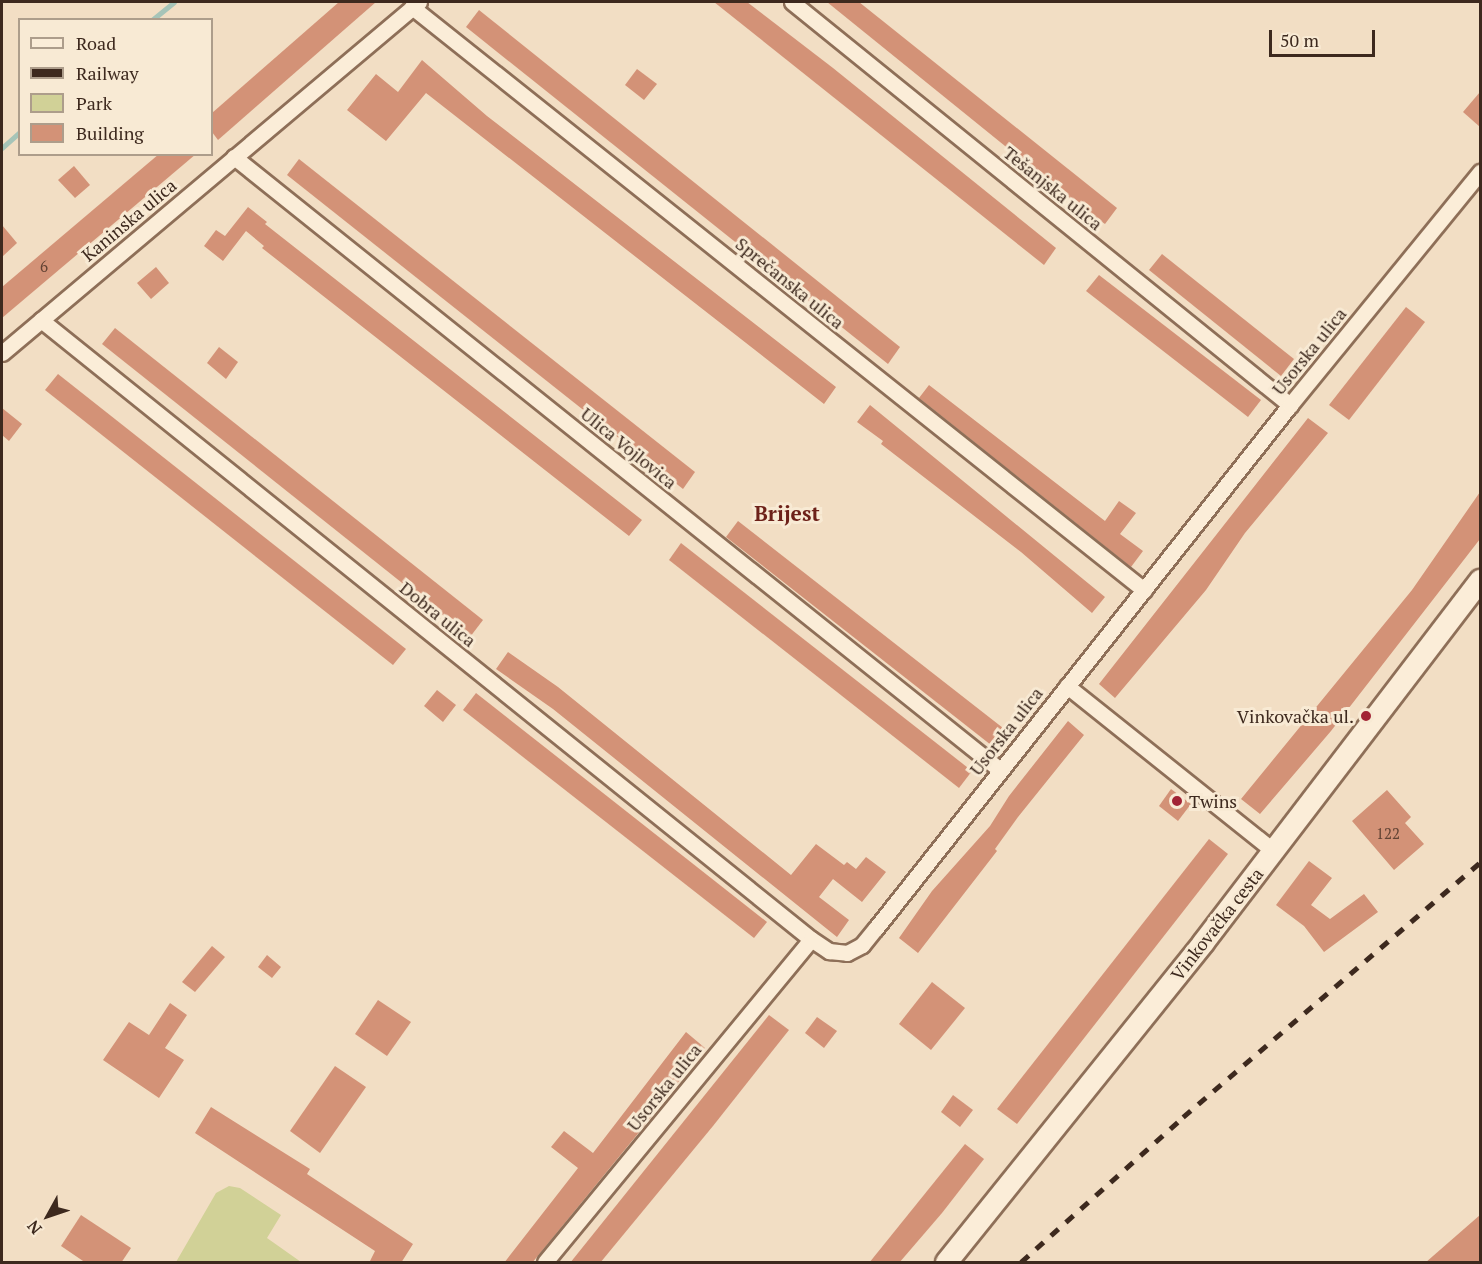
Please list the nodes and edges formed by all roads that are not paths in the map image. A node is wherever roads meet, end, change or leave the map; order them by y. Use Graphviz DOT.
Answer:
graph roads {
  1 [pos="792,2"];
  2 [pos="416,4"];
  3 [pos="234,157"];
  4 [pos="1480,172"];
  5 [pos="1473,191"];
  6 [pos="41,320"];
  7 [pos="2,353"];
  8 [pos="1290,405"];
  9 [pos="1480,580"];
  10 [pos="1144,590"];
  11 [pos="1066,686"];
  12 [pos="1000,770"];
  13 [pos="1274,851"];
  14 [pos="811,939"];
  15 [pos="545,1263"];
  16 [pos="946,1263"];
  1 -- 8 [label="street, Tešanjska ulica"];
  2 -- 3 [label="street, Kaninska ulica"];
  2 -- 10 [label="street, Sprečanska ulica"];
  3 -- 6 [label="street, Kaninska ulica"];
  3 -- 12 [label="street, Ulica Vojlovica"];
  4 -- 5 [label="street, Usorska ulica"];
  5 -- 8 [label="street, Usorska ulica"];
  6 -- 7 [label="street, Kaninska ulica"];
  6 -- 14 [label="street, Dobra ulica"];
  8 -- 10 [label="street, Usorska ulica"];
  9 -- 13 [label="main road, Vinkovačka cesta"];
  10 -- 11 [label="street, Usorska ulica"];
  11 -- 12 [label="street, Usorska ulica"];
  11 -- 13 [label="street"];
  12 -- 14 [label="street, Usorska ulica"];
  13 -- 16 [label="main road, Vinkovačka cesta"];
  14 -- 15 [label="street, Usorska ulica"];
}
